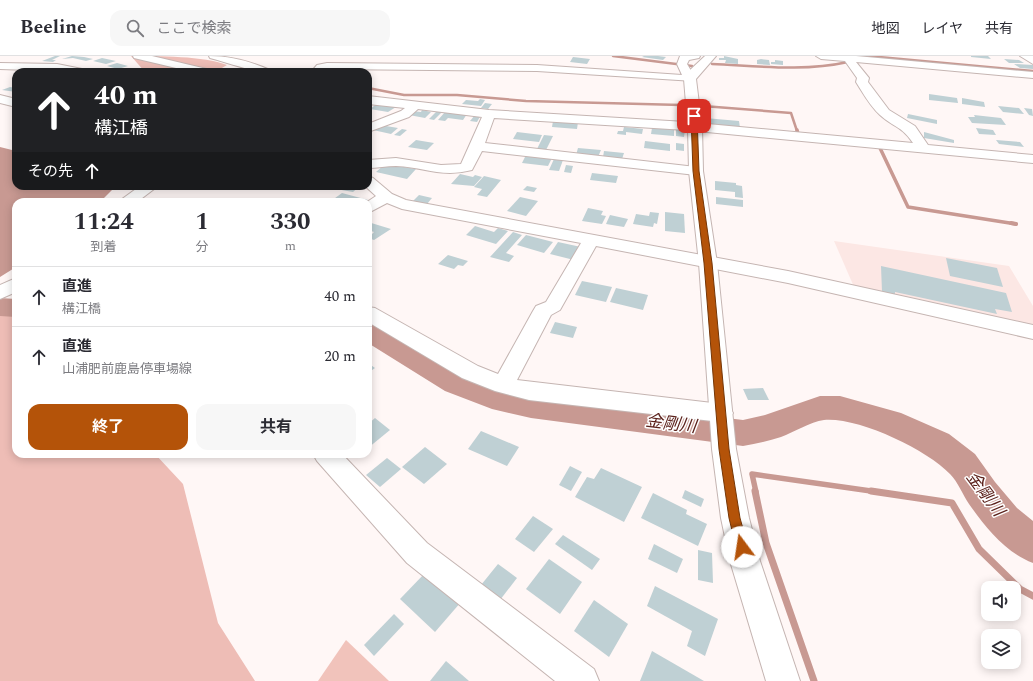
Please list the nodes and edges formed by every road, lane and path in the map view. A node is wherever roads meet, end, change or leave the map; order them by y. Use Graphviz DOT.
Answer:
graph roads {
  1 [pos="40,56"];
  2 [pos="138,56"];
  3 [pos="214,56"];
  4 [pos="432,56"];
  5 [pos="695,56"];
  6 [pos="711,56"];
  7 [pos="820,56"];
  8 [pos="1025,56"];
  9 [pos="850,59"];
  10 [pos="1033,61"];
  11 [pos="18,65"];
  12 [pos="0,66"];
  13 [pos="428,67"];
  14 [pos="62,68"];
  15 [pos="190,68"];
  16 [pos="256,68"];
  17 [pos="321,68"];
  18 [pos="685,70"];
  19 [pos="1033,75"];
  20 [pos="0,99"];
  21 [pos="372,101"];
  22 [pos="12,102"];
  23 [pos="415,106"];
  24 [pos="489,114"];
  25 [pos="372,126"];
  26 [pos="695,128"];
  27 [pos="477,146"];
  28 [pos="924,149"];
  29 [pos="1033,158"];
  30 [pos="372,164"];
  31 [pos="696,171"];
  32 [pos="372,185"];
  33 [pos="144,190"];
  34 [pos="386,197"];
  35 [pos="132,198"];
  36 [pos="372,206"];
  37 [pos="591,240"];
  38 [pos="708,263"];
  39 [pos="12,286"];
  40 [pos="0,293"];
  41 [pos="372,315"];
  42 [pos="1033,332"];
  43 [pos="503,385"];
  44 [pos="721,413"];
  45 [pos="330,458"];
  46 [pos="582,681"];
  47 [pos="784,681"];
  1 -- 11 [label="street"];
  2 -- 15 [label="street"];
  3 -- 16 [label="street"];
  4 -- 13 [label="street"];
  5 -- 18 [label="street"];
  6 -- 18 [label="street"];
  7 -- 9 [label="street"];
  8 -- 10 [label="street"];
  9 -- 19 [label="street"];
  9 -- 28 [label="street"];
  11 -- 12 [label="street"];
  11 -- 14 [label="street"];
  13 -- 17 [label="street"];
  13 -- 18 [label="street"];
  18 -- 26 [label="street"];
  20 -- 22 [label="street"];
  21 -- 23 [label="street"];
  23 -- 24 [label="street"];
  23 -- 25 [label="street"];
  24 -- 26 [label="street"];
  24 -- 27 [label="street"];
  26 -- 28 [label="street"];
  26 -- 31 [label="street"];
  27 -- 30 [label="street"];
  27 -- 31 [label="street"];
  28 -- 29 [label="street"];
  31 -- 38 [label="street"];
  32 -- 34 [label="street"];
  33 -- 35 [label="street"];
  34 -- 36 [label="street"];
  34 -- 37 [label="street"];
  37 -- 38 [label="street"];
  37 -- 43 [label="street"];
  38 -- 42 [label="street"];
  38 -- 44 [label="street"];
  39 -- 40 [label="street"];
  41 -- 43 [label="street"];
  43 -- 44 [label="street"];
  44 -- 47 [label="street"];
  45 -- 46 [label="street"];
}
